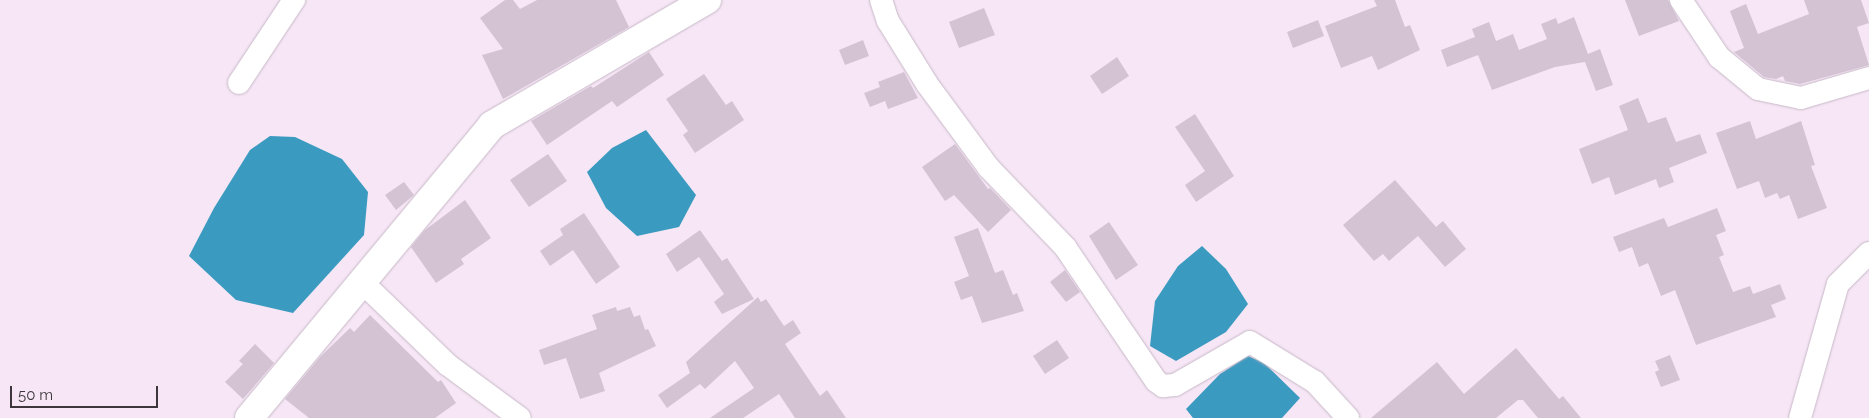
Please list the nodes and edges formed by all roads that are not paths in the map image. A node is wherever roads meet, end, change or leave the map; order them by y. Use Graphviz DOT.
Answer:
graph roads {
  1 [pos="294,0"];
  2 [pos="707,0"];
  3 [pos="881,0"];
  4 [pos="1680,0"];
  5 [pos="1869,78"];
  6 [pos="239,83"];
  7 [pos="1869,253"];
  8 [pos="363,283"];
  9 [pos="249,418"];
  10 [pos="520,418"];
  11 [pos="1348,418"];
  12 [pos="1800,418"];
  1 -- 6 [label="street"];
  2 -- 8 [label="main road"];
  3 -- 11 [label="street"];
  4 -- 5 [label="street"];
  7 -- 12 [label="street"];
  8 -- 9 [label="main road"];
  8 -- 10 [label="street"];
}
